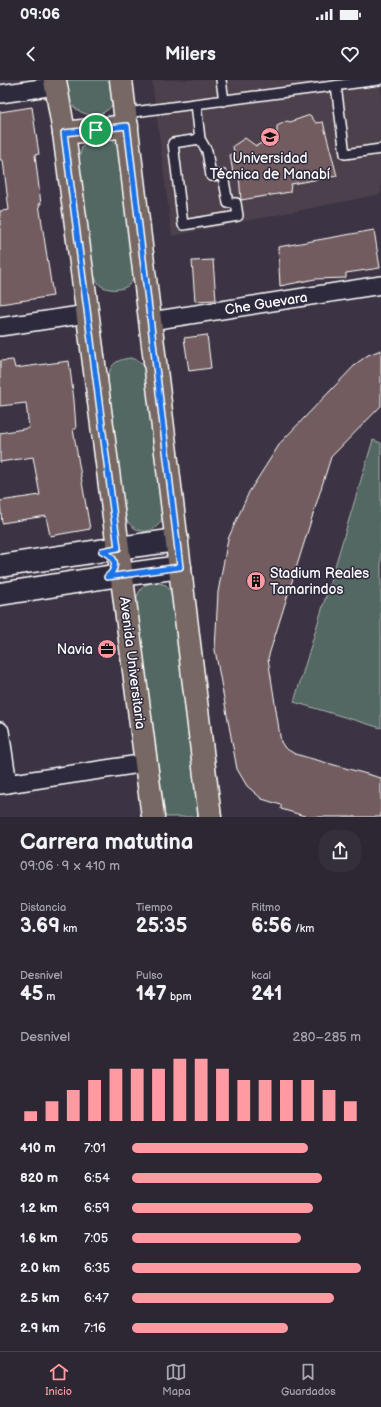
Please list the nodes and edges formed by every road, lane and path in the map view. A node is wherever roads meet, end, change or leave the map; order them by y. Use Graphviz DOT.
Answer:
graph roads {
  1 [pos="121,80"];
  2 [pos="221,80"];
  3 [pos="379,80"];
  4 [pos="362,81"];
  5 [pos="55,83"];
  6 [pos="336,86"];
  7 [pos="0,94"];
  8 [pos="224,101"];
  9 [pos="196,104"];
  10 [pos="126,120"];
  11 [pos="64,133"];
  12 [pos="200,139"];
  13 [pos="381,149"];
  14 [pos="381,285"];
  15 [pos="88,314"];
  16 [pos="151,321"];
  17 [pos="0,327"];
  18 [pos="177,540"];
  19 [pos="110,549"];
  20 [pos="0,566"];
  21 [pos="180,567"];
  22 [pos="114,576"];
  23 [pos="0,594"];
  24 [pos="0,731"];
  25 [pos="146,763"];
  26 [pos="4,785"];
  27 [pos="153,817"];
  28 [pos="210,817"];
  1 -- 10 [label="main road"];
  2 -- 8 [label="lane"];
  3 -- 4 [label="lane"];
  4 -- 6 [label="lane"];
  5 -- 7 [label="street"];
  5 -- 11 [label="main road, Avenida Universitaria"];
  6 -- 8 [label="lane"];
  6 -- 13 [label="lane"];
  8 -- 9 [label="lane"];
  9 -- 10 [label="lane"];
  9 -- 12 [label="lane"];
  10 -- 11 [label="main road"];
  10 -- 16 [label="main road"];
  11 -- 15 [label="main road, Avenida Universitaria"];
  12 -- 12 [label="lane"];
  14 -- 16 [label="street, Che Guevara"];
  15 -- 17 [label="street"];
  15 -- 19 [label="main road, Avenida Universitaria"];
  16 -- 18 [label="main road"];
  18 -- 19 [label="main road"];
  18 -- 21 [label="main road"];
  19 -- 20 [label="main road"];
  19 -- 22 [label="main road, Avenida Universitaria"];
  21 -- 22 [label="main road"];
  21 -- 28 [label="main road"];
  22 -- 23 [label="main road"];
  22 -- 25 [label="main road, Avenida Universitaria"];
  24 -- 26 [label="street"];
  25 -- 26 [label="street"];
  25 -- 27 [label="main road, Avenida Universitaria"];
}
